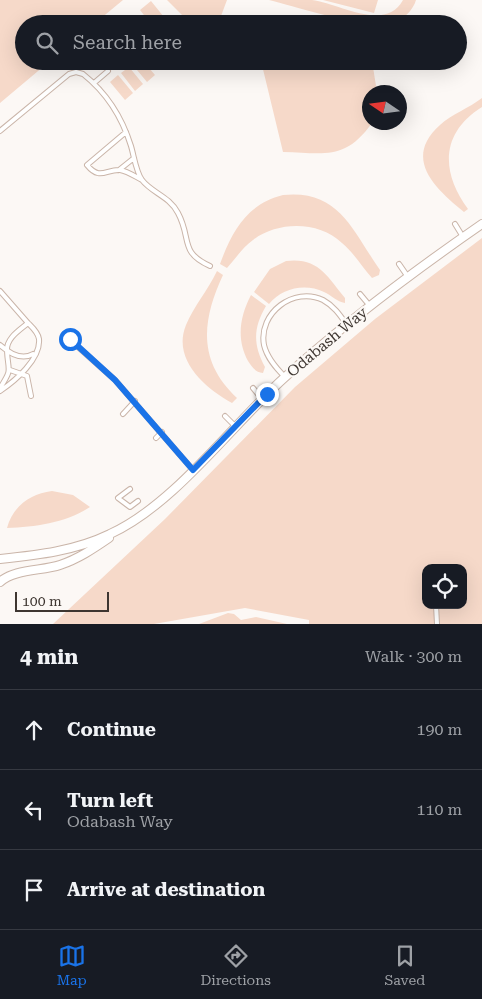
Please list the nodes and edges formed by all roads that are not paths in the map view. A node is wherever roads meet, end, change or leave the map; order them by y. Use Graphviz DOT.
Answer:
graph roads {
  1 [pos="108,71"];
  2 [pos="94,83"];
  3 [pos="0,131"];
  4 [pos="126,132"];
  5 [pos="134,158"];
  6 [pos="119,170"];
  7 [pos="142,180"];
  8 [pos="455,224"];
  9 [pos="482,224"];
  10 [pos="464,237"];
  11 [pos="399,264"];
  12 [pos="210,266"];
  13 [pos="408,277"];
  14 [pos="0,291"];
  15 [pos="360,294"];
  16 [pos="371,306"];
  17 [pos="28,323"];
  18 [pos="347,325"];
  19 [pos="70,339"];
  20 [pos="0,344"];
  21 [pos="6,350"];
  22 [pos="35,353"];
  23 [pos="10,370"];
  24 [pos="20,373"];
  25 [pos="285,377"];
  26 [pos="252,388"];
  27 [pos="0,389"];
  28 [pos="31,396"];
  29 [pos="262,399"];
  30 [pos="135,402"];
  31 [pos="123,414"];
  32 [pos="225,416"];
  33 [pos="235,426"];
  34 [pos="162,432"];
  35 [pos="156,438"];
  36 [pos="193,470"];
  37 [pos="130,489"];
  38 [pos="138,501"];
  39 [pos="140,518"];
  40 [pos="0,559"];
  41 [pos="0,582"];
  42 [pos="436,609"];
  43 [pos="437,624"];
  1 -- 2 [label="lane"];
  2 -- 3 [label="lane"];
  2 -- 4 [label="lane"];
  4 -- 5 [label="lane"];
  4 -- 6 [label="lane"];
  5 -- 6 [label="lane"];
  5 -- 7 [label="lane"];
  6 -- 7 [label="lane"];
  7 -- 12 [label="lane"];
  8 -- 10 [label="lane"];
  9 -- 10 [label="street, Odabash Way"];
  10 -- 13 [label="street, Odabash Way"];
  11 -- 13 [label="lane"];
  13 -- 16 [label="street, Odabash Way"];
  14 -- 17 [label="lane"];
  15 -- 16 [label="lane"];
  16 -- 18 [label="street, Odabash Way"];
  17 -- 21 [label="lane"];
  17 -- 22 [label="lane"];
  18 -- 25 [label="street, Odabash Way"];
  18 -- 25 [label="lane"];
  19 -- 30 [label="lane"];
  20 -- 21 [label="lane"];
  21 -- 22 [label="lane"];
  21 -- 23 [label="lane"];
  22 -- 24 [label="lane"];
  23 -- 24 [label="lane"];
  23 -- 27 [label="lane"];
  24 -- 27 [label="lane"];
  24 -- 28 [label="lane"];
  25 -- 29 [label="street, Odabash Way"];
  26 -- 29 [label="lane"];
  29 -- 33 [label="street, Odabash Way"];
  30 -- 31 [label="lane"];
  30 -- 34 [label="lane"];
  32 -- 33 [label="lane"];
  33 -- 36 [label="street, Odabash Way"];
  34 -- 35 [label="lane"];
  34 -- 36 [label="lane"];
  36 -- 39 [label="street, Odabash Way"];
  37 -- 38 [label="lane"];
  39 -- 40 [label="street, Odabash Way"];
  39 -- 41 [label="street"];
  42 -- 43 [label="lane"];
}
